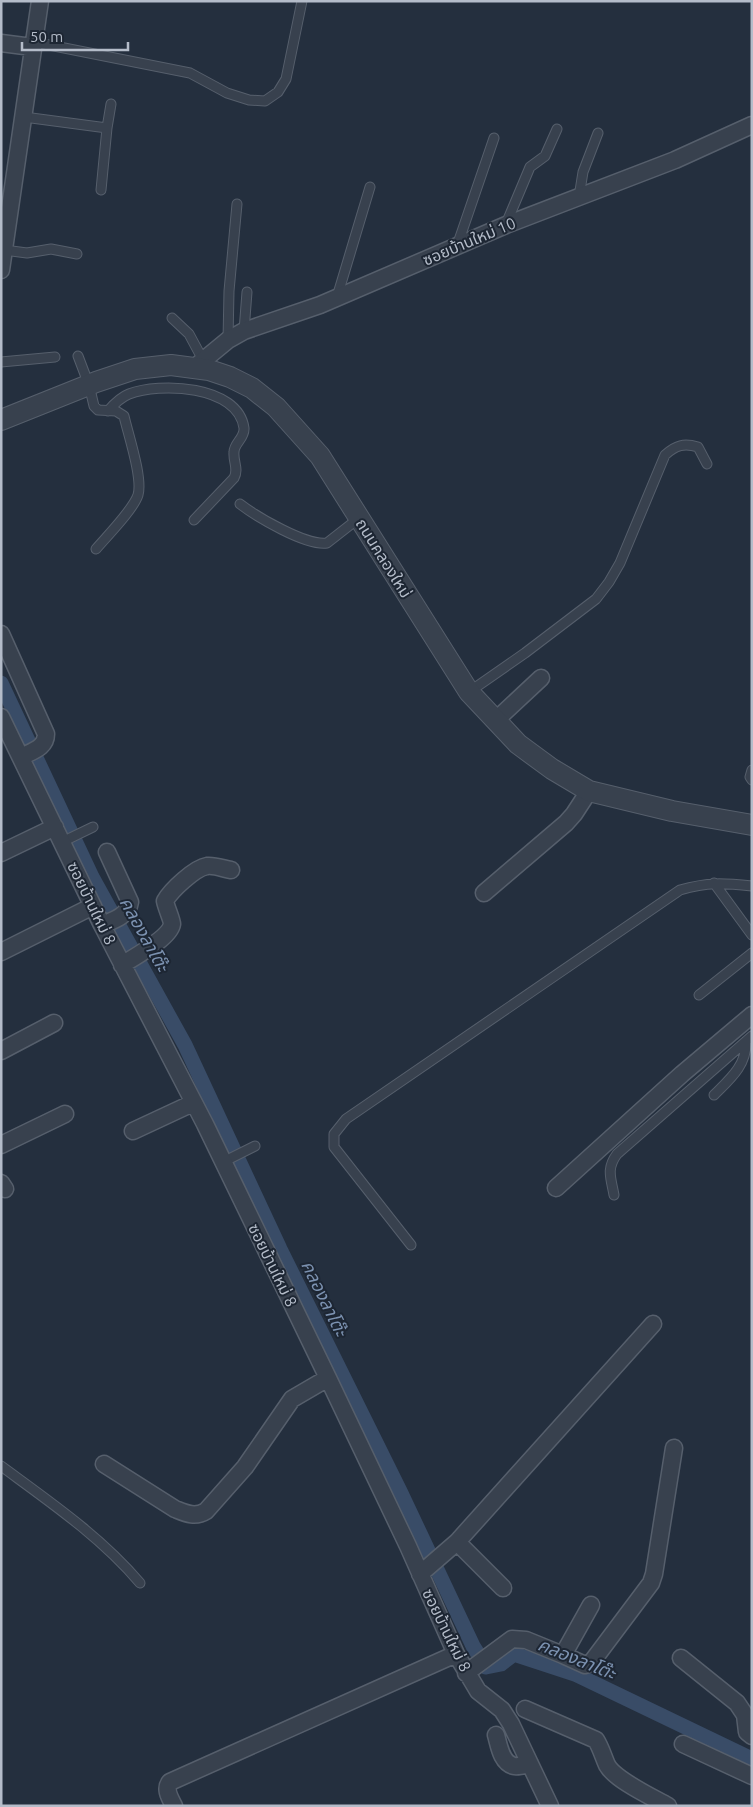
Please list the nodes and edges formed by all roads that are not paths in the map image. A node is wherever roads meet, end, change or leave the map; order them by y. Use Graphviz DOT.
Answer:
graph roads {
  1 [pos="40,1"];
  2 [pos="302,1"];
  3 [pos="1,43"];
  4 [pos="33,45"];
  5 [pos="111,104"];
  6 [pos="24,117"];
  7 [pos="752,125"];
  8 [pos="107,128"];
  9 [pos="557,129"];
  10 [pos="598,133"];
  11 [pos="494,138"];
  12 [pos="370,187"];
  13 [pos="101,190"];
  14 [pos="579,197"];
  15 [pos="237,204"];
  16 [pos="506,224"];
  17 [pos="457,246"];
  18 [pos="4,250"];
  19 [pos="77,254"];
  20 [pos="1,270"];
  21 [pos="247,292"];
  22 [pos="337,297"];
  23 [pos="172,318"];
  24 [pos="244,331"];
  25 [pos="228,340"];
  26 [pos="78,356"];
  27 [pos="55,357"];
  28 [pos="1,362"];
  29 [pos="199,364"];
  30 [pos="89,385"];
  31 [pos="108,410"];
  32 [pos="1,420"];
  33 [pos="707,464"];
  34 [pos="240,504"];
  35 [pos="359,518"];
  36 [pos="194,520"];
  37 [pos="96,549"];
  38 [pos="1,634"];
  39 [pos="540,678"];
  40 [pos="469,692"];
  41 [pos="1,717"];
  42 [pos="495,721"];
  43 [pos="31,752"];
  44 [pos="752,770"];
  45 [pos="752,780"];
  46 [pos="588,791"];
  47 [pos="752,825"];
  48 [pos="55,827"];
  49 [pos="93,827"];
  50 [pos="66,840"];
  51 [pos="108,852"];
  52 [pos="1,853"];
  53 [pos="231,870"];
  54 [pos="714,883"];
  55 [pos="752,886"];
  56 [pos="484,893"];
  57 [pos="93,906"];
  58 [pos="111,921"];
  59 [pos="752,935"];
  60 [pos="1,952"];
  61 [pos="752,953"];
  62 [pos="132,959"];
  63 [pos="699,995"];
  64 [pos="752,1015"];
  65 [pos="54,1023"];
  66 [pos="749,1038"];
  67 [pos="1,1051"];
  68 [pos="714,1095"];
  69 [pos="193,1103"];
  70 [pos="66,1114"];
  71 [pos="132,1131"];
  72 [pos="1,1145"];
  73 [pos="255,1146"];
  74 [pos="227,1160"];
  75 [pos="556,1188"];
  76 [pos="614,1195"];
  77 [pos="411,1245"];
  78 [pos="653,1324"];
  79 [pos="328,1378"];
  80 [pos="674,1448"];
  81 [pos="104,1464"];
  82 [pos="1,1466"];
  83 [pos="457,1542"];
  84 [pos="429,1565"];
  85 [pos="140,1583"];
  86 [pos="503,1588"];
  87 [pos="591,1605"];
  88 [pos="456,1654"];
  89 [pos="563,1655"];
  90 [pos="681,1658"];
  91 [pos="477,1665"];
  92 [pos="525,1709"];
  93 [pos="496,1735"];
  94 [pos="752,1736"];
  95 [pos="683,1744"];
  96 [pos="530,1764"];
  97 [pos="752,1776"];
  98 [pos="174,1806"];
  99 [pos="550,1806"];
  100 [pos="668,1806"];
  1 -- 4 [label="street"];
  2 -- 4 [label="lane"];
  3 -- 4 [label="street"];
  4 -- 6 [label="street"];
  5 -- 8 [label="lane"];
  6 -- 8 [label="lane"];
  6 -- 18 [label="street"];
  7 -- 14 [label="street, ซอยบ้านใหม่ 10"];
  8 -- 13 [label="lane"];
  9 -- 16 [label="lane"];
  10 -- 14 [label="lane"];
  11 -- 17 [label="lane"];
  12 -- 22 [label="lane"];
  14 -- 16 [label="street, ซอยบ้านใหม่ 10"];
  15 -- 25 [label="lane"];
  16 -- 17 [label="street, ซอยบ้านใหม่ 10"];
  17 -- 22 [label="street, ซอยบ้านใหม่ 10"];
  18 -- 19 [label="lane"];
  18 -- 20 [label="street"];
  21 -- 24 [label="lane"];
  22 -- 24 [label="street, ซอยบ้านใหม่ 10"];
  23 -- 29 [label="lane"];
  24 -- 25 [label="street, ซอยบ้านใหม่ 10"];
  25 -- 29 [label="street, ซอยบ้านใหม่ 10"];
  26 -- 30 [label="lane"];
  27 -- 28 [label="lane"];
  29 -- 30 [label="street, ถนนคลองใหม่"];
  29 -- 35 [label="street, ถนนคลองใหม่"];
  30 -- 31 [label="lane"];
  30 -- 32 [label="street, ถนนคลองใหม่"];
  31 -- 36 [label="lane"];
  31 -- 37 [label="lane"];
  33 -- 40 [label="lane"];
  34 -- 35 [label="lane"];
  35 -- 40 [label="street, ถนนคลองใหม่"];
  38 -- 43 [label="street"];
  39 -- 42 [label="street"];
  40 -- 42 [label="street, ถนนคลองใหม่"];
  41 -- 43 [label="street, ซอยบ้านใหม่ 8"];
  42 -- 46 [label="street, ถนนคลองใหม่"];
  43 -- 48 [label="street, ซอยบ้านใหม่ 8"];
  44 -- 45 [label="lane"];
  46 -- 47 [label="street, ถนนคลองใหม่"];
  46 -- 56 [label="street"];
  48 -- 50 [label="street, ซอยบ้านใหม่ 8"];
  48 -- 52 [label="street"];
  49 -- 50 [label="lane"];
  50 -- 57 [label="street, ซอยบ้านใหม่ 8"];
  51 -- 58 [label="street"];
  53 -- 62 [label="street"];
  54 -- 55 [label="lane"];
  54 -- 59 [label="lane"];
  54 -- 77 [label="lane"];
  57 -- 58 [label="street, ซอยบ้านใหม่ 8"];
  57 -- 60 [label="street"];
  58 -- 62 [label="street, ซอยบ้านใหม่ 8"];
  61 -- 63 [label="lane"];
  62 -- 69 [label="street, ซอยบ้านใหม่ 8"];
  64 -- 75 [label="street"];
  65 -- 67 [label="street"];
  66 -- 68 [label="lane"];
  66 -- 76 [label="lane"];
  69 -- 71 [label="street"];
  69 -- 74 [label="street, ซอยบ้านใหม่ 8"];
  70 -- 72 [label="street"];
  73 -- 74 [label="lane"];
  74 -- 79 [label="street, ซอยบ้านใหม่ 8"];
  78 -- 83 [label="street"];
  79 -- 81 [label="street"];
  79 -- 84 [label="street, ซอยบ้านใหม่ 8"];
  80 -- 89 [label="street"];
  82 -- 85 [label="lane"];
  83 -- 84 [label="street"];
  83 -- 86 [label="street"];
  84 -- 88 [label="street, ซอยบ้านใหม่ 8"];
  87 -- 89 [label="street"];
  88 -- 91 [label="street, ซอยบ้านใหม่ 8"];
  88 -- 98 [label="street"];
  89 -- 91 [label="street"];
  90 -- 94 [label="street"];
  91 -- 96 [label="street, ซอยบ้านใหม่ 8"];
  92 -- 100 [label="street"];
  93 -- 96 [label="street"];
  95 -- 97 [label="street"];
  96 -- 99 [label="street, ซอยบ้านใหม่ 8"];
}
